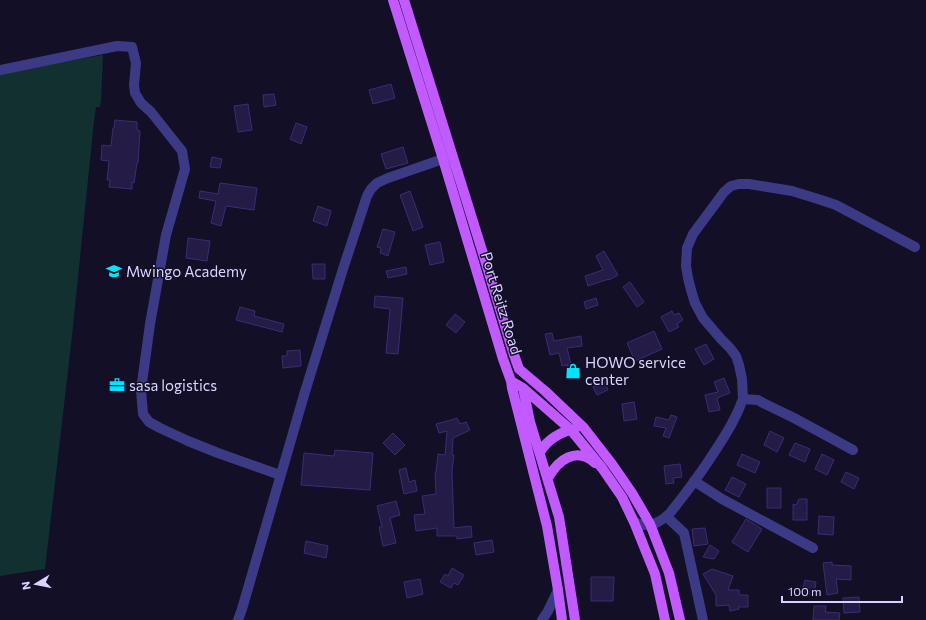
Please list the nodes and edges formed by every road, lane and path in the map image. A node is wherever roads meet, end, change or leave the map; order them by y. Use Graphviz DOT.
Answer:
graph roads {
  1 [pos="393,0"];
  2 [pos="404,0"];
  3 [pos="0,70"];
  4 [pos="443,159"];
  5 [pos="915,247"];
  6 [pos="519,369"];
  7 [pos="511,380"];
  8 [pos="523,388"];
  9 [pos="743,399"];
  10 [pos="584,428"];
  11 [pos="571,430"];
  12 [pos="853,450"];
  13 [pos="540,452"];
  14 [pos="602,468"];
  15 [pos="280,475"];
  16 [pos="548,478"];
  17 [pos="694,481"];
  18 [pos="667,517"];
  19 [pos="634,522"];
  20 [pos="650,524"];
  21 [pos="813,548"];
  22 [pos="558,590"];
  23 [pos="238,620"];
  24 [pos="542,620"];
  25 [pos="562,620"];
  26 [pos="575,620"];
  27 [pos="665,620"];
  28 [pos="680,620"];
  29 [pos="703,620"];
  1 -- 4 [label="main road, Port Reitz Road"];
  2 -- 6 [label="main road"];
  3 -- 15 [label="street"];
  4 -- 7 [label="main road, Port Reitz Road"];
  4 -- 15 [label="street"];
  5 -- 9 [label="street"];
  6 -- 8 [label="street, Port Reitz Road"];
  6 -- 10 [label="main road"];
  7 -- 8 [label="main road"];
  7 -- 22 [label="main road, Port Reitz Road"];
  8 -- 11 [label="main road"];
  8 -- 13 [label="main road, Port Reitz Road"];
  9 -- 12 [label="street"];
  9 -- 17 [label="street"];
  10 -- 11 [label="main road"];
  10 -- 20 [label="main road"];
  11 -- 13 [label="main road"];
  11 -- 14 [label="main road"];
  13 -- 16 [label="main road, Port Reitz Road"];
  14 -- 16 [label="main road"];
  14 -- 19 [label="main road"];
  15 -- 23 [label="street"];
  16 -- 26 [label="main road, Port Reitz Road"];
  17 -- 18 [label="street"];
  17 -- 21 [label="street"];
  18 -- 20 [label="street"];
  18 -- 29 [label="street"];
  19 -- 20 [label="street"];
  19 -- 27 [label="main road"];
  20 -- 28 [label="main road"];
  22 -- 24 [label="street"];
  22 -- 25 [label="main road, Port Reitz Road"];
}
